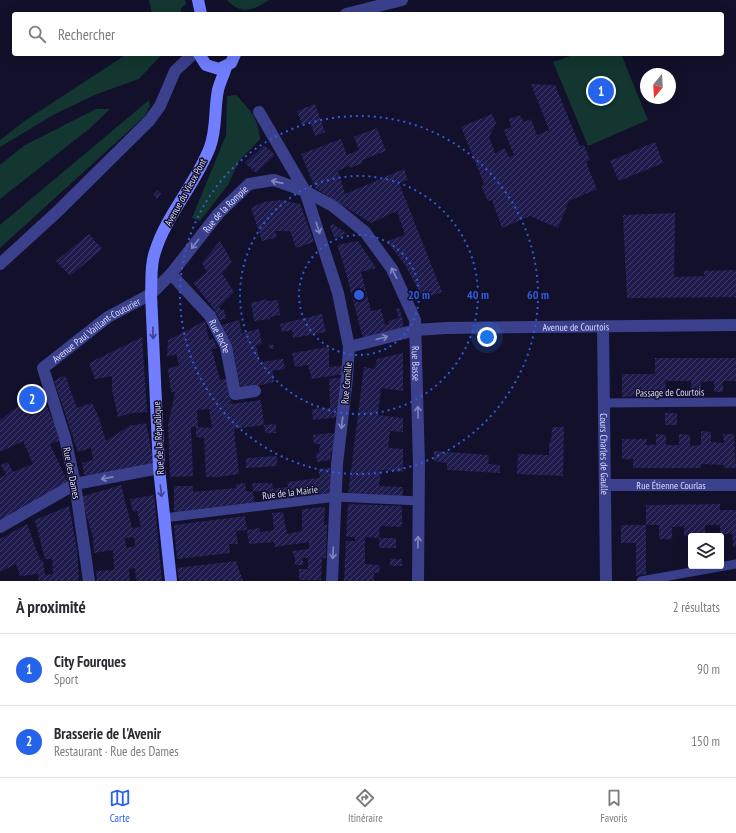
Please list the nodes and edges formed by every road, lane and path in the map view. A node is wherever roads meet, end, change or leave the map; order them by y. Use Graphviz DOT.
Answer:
graph roads {
  1 [pos="402,0"];
  2 [pos="354,12"];
  3 [pos="198,56"];
  4 [pos="234,56"];
  5 [pos="226,67"];
  6 [pos="211,68"];
  7 [pos="218,90"];
  8 [pos="259,112"];
  9 [pos="305,191"];
  10 [pos="0,264"];
  11 [pos="171,274"];
  12 [pos="151,294"];
  13 [pos="736,325"];
  14 [pos="603,327"];
  15 [pos="416,330"];
  16 [pos="349,347"];
  17 [pos="43,368"];
  18 [pos="255,391"];
  19 [pos="736,402"];
  20 [pos="604,403"];
  21 [pos="159,468"];
  22 [pos="75,484"];
  23 [pos="606,485"];
  24 [pos="736,485"];
  25 [pos="336,497"];
  26 [pos="419,500"];
  27 [pos="164,518"];
  28 [pos="0,527"];
  29 [pos="736,564"];
  30 [pos="89,581"];
  31 [pos="171,581"];
  32 [pos="332,581"];
  33 [pos="418,581"];
  34 [pos="606,581"];
  35 [pos="641,581"];
  1 -- 2 [label="street"];
  3 -- 6 [label="street"];
  3 -- 10 [label="street"];
  4 -- 5 [label="street, Avenue du Vieux Pont"];
  5 -- 6 [label="street"];
  5 -- 7 [label="street, Avenue du Vieux Pont"];
  6 -- 7 [label="street, Avenue du Vieux Pont"];
  7 -- 12 [label="street, Avenue du Vieux Pont"];
  8 -- 9 [label="street"];
  9 -- 11 [label="street, Rue de la Rompie, one-way"];
  15 -- 9 [label="street, Rue Basse, one-way"];
  9 -- 16 [label="street, Rue Cornille, one-way"];
  11 -- 12 [label="street, Rue de la Rompie"];
  11 -- 18 [label="street, Rue Roche"];
  12 -- 17 [label="street, Avenue Paul Vaillant-Couturier"];
  12 -- 21 [label="street, Rue de la République, one-way"];
  13 -- 14 [label="street, Avenue de Courtois"];
  14 -- 15 [label="street, Avenue de Courtois"];
  14 -- 20 [label="street, Cours Charles de Gaulle"];
  16 -- 15 [label="street, Avenue de Courtois, one-way"];
  26 -- 15 [label="street, Rue Basse, one-way"];
  16 -- 25 [label="street, Rue Cornille, one-way"];
  17 -- 22 [label="street, Rue des Dames"];
  19 -- 20 [label="lane, Passage de Courtois"];
  20 -- 23 [label="street, Cours Charles de Gaulle"];
  21 -- 22 [label="street, one-way"];
  21 -- 27 [label="street, Rue de la République, one-way"];
  22 -- 28 [label="street"];
  22 -- 30 [label="street, Rue des Dames"];
  23 -- 24 [label="street, Rue Étienne Courlas"];
  23 -- 34 [label="street, Cours Charles de Gaulle"];
  25 -- 26 [label="lane, Rue de la Mairie"];
  25 -- 27 [label="lane, Rue de la Mairie"];
  25 -- 32 [label="street, Rue Cornille, one-way"];
  33 -- 26 [label="street, Rue Basse, one-way"];
  27 -- 31 [label="street, Rue de la République"];
  29 -- 35 [label="lane"];
}
